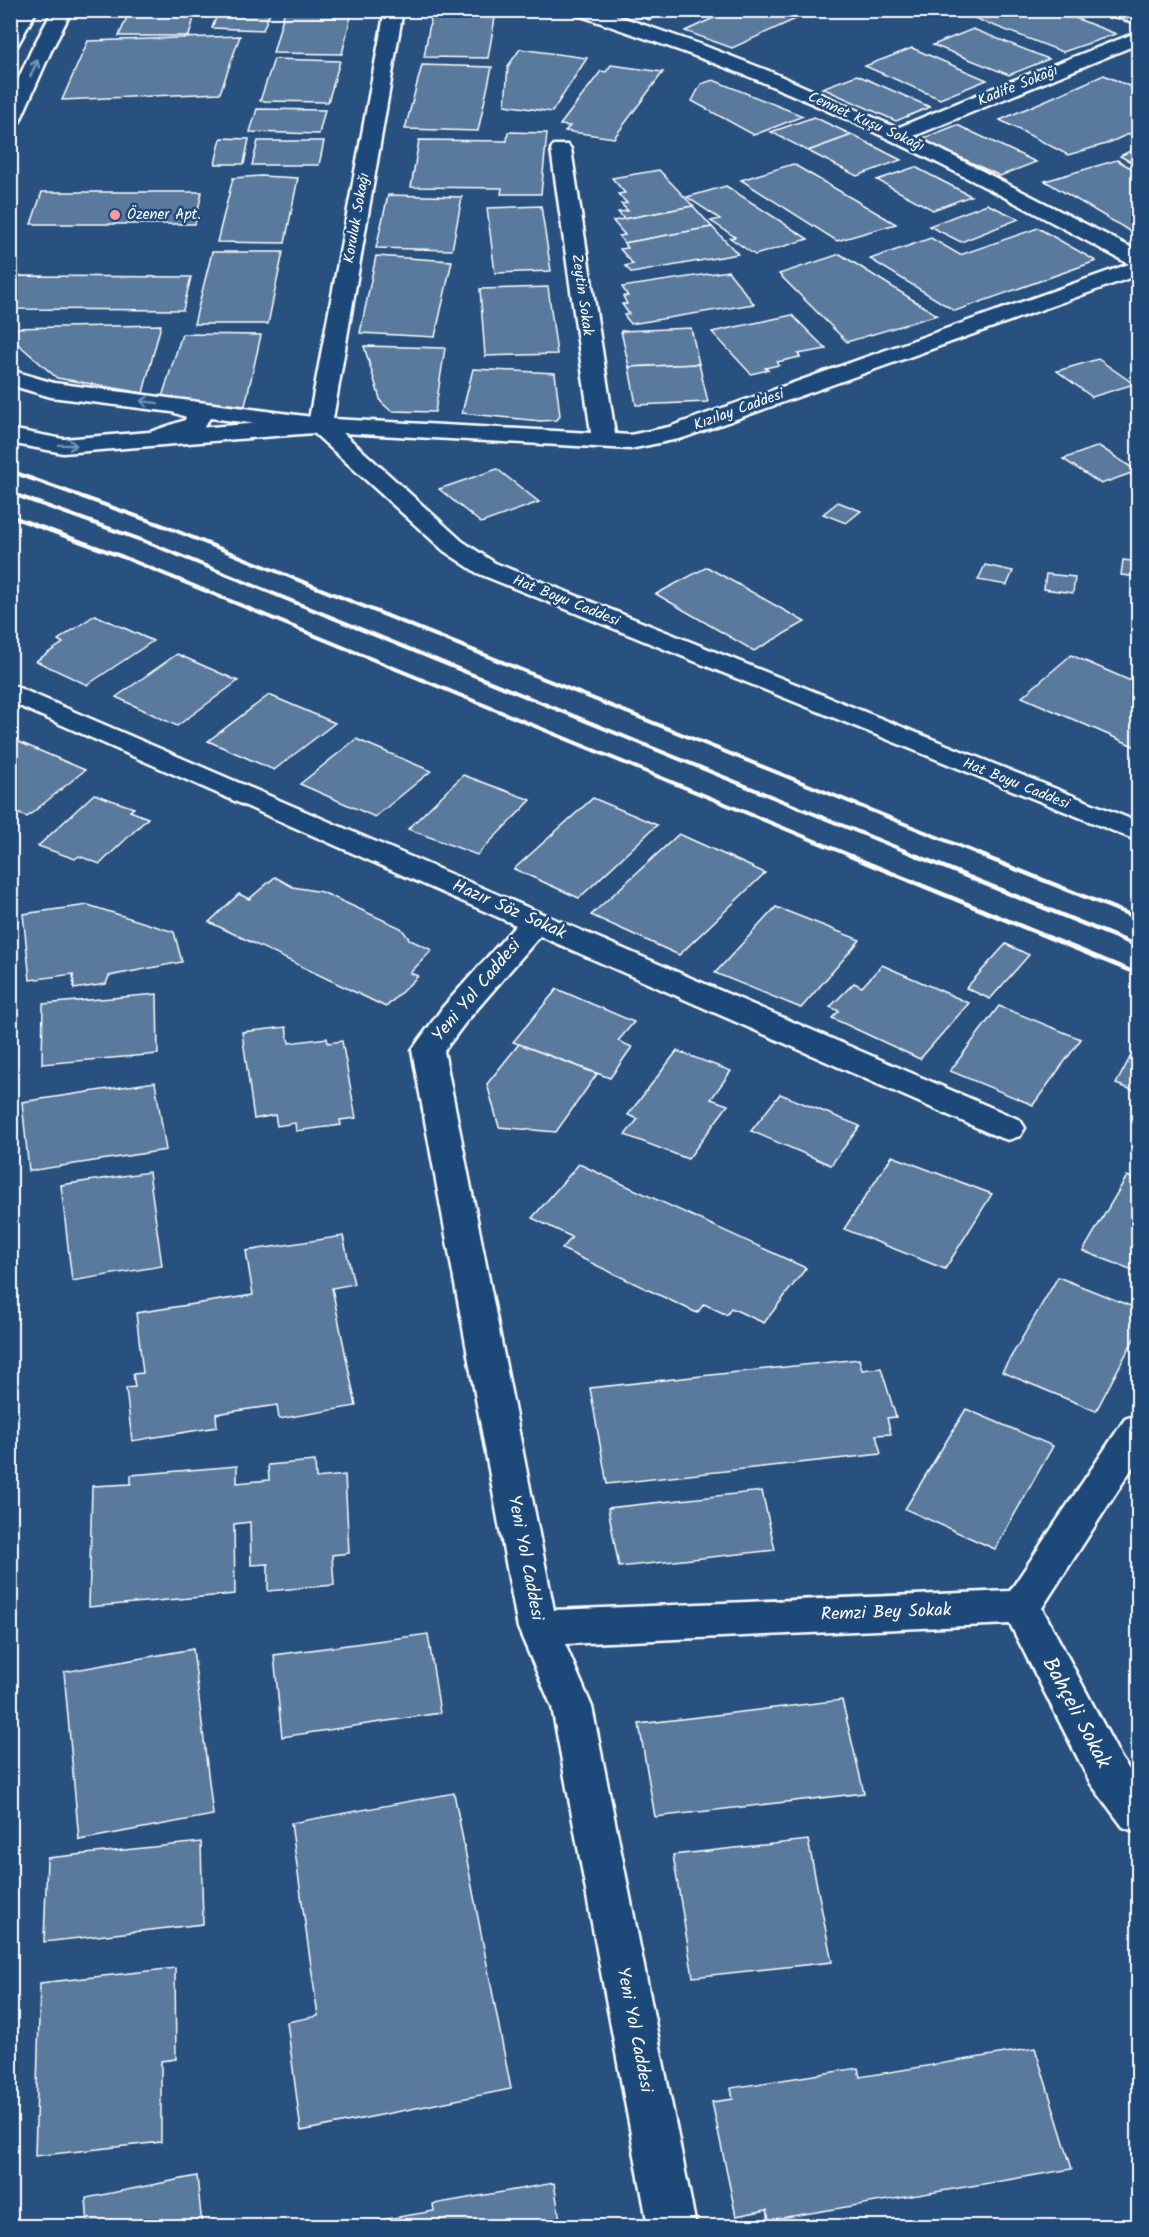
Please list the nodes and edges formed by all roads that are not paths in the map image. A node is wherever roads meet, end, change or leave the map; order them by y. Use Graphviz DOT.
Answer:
graph roads {
  1 [pos="28,10"];
  2 [pos="63,10"];
  3 [pos="394,10"];
  4 [pos="582,10"];
  5 [pos="1116,10"];
  6 [pos="1138,19"];
  7 [pos="1138,38"];
  8 [pos="10,42"];
  9 [pos="10,122"];
  10 [pos="898,135"];
  11 [pos="561,148"];
  12 [pos="1138,260"];
  13 [pos="1138,268"];
  14 [pos="10,377"];
  15 [pos="187,408"];
  16 [pos="320,425"];
  17 [pos="10,436"];
  18 [pos="159,437"];
  19 [pos="604,441"];
  20 [pos="10,692"];
  21 [pos="1138,832"];
  22 [pos="536,921"];
  23 [pos="1008,1128"];
  24 [pos="1138,1429"];
  25 [pos="1021,1607"];
  26 [pos="538,1628"];
  27 [pos="1138,1814"];
  28 [pos="672,2226"];
  1 -- 8 [label="street"];
  9 -- 2 [label="street, one-way"];
  3 -- 16 [label="street, Koruluk Sokağı"];
  4 -- 10 [label="street, Cennet Kuşu Sokağı"];
  5 -- 6 [label="street"];
  7 -- 10 [label="street, Kadife Sokağı"];
  10 -- 12 [label="street, Cennet Kuşu Sokağı"];
  11 -- 19 [label="street, Zeytin Sokak"];
  13 -- 19 [label="street, Kızılay Caddesi"];
  15 -- 14 [label="street, one-way"];
  15 -- 16 [label="street"];
  15 -- 18 [label="street"];
  16 -- 18 [label="street"];
  16 -- 19 [label="street, Kızılay Caddesi"];
  16 -- 21 [label="street, Hat Boyu Caddesi"];
  17 -- 18 [label="street, one-way"];
  20 -- 22 [label="street, Hazır Söz Sokak"];
  22 -- 23 [label="street, Hazır Söz Sokak"];
  22 -- 26 [label="street, Yeni Yol Caddesi"];
  24 -- 25 [label="street"];
  25 -- 26 [label="street, Remzi Bey Sokak"];
  25 -- 27 [label="street, Bahçeli Sokak"];
  26 -- 28 [label="street, Yeni Yol Caddesi"];
}
